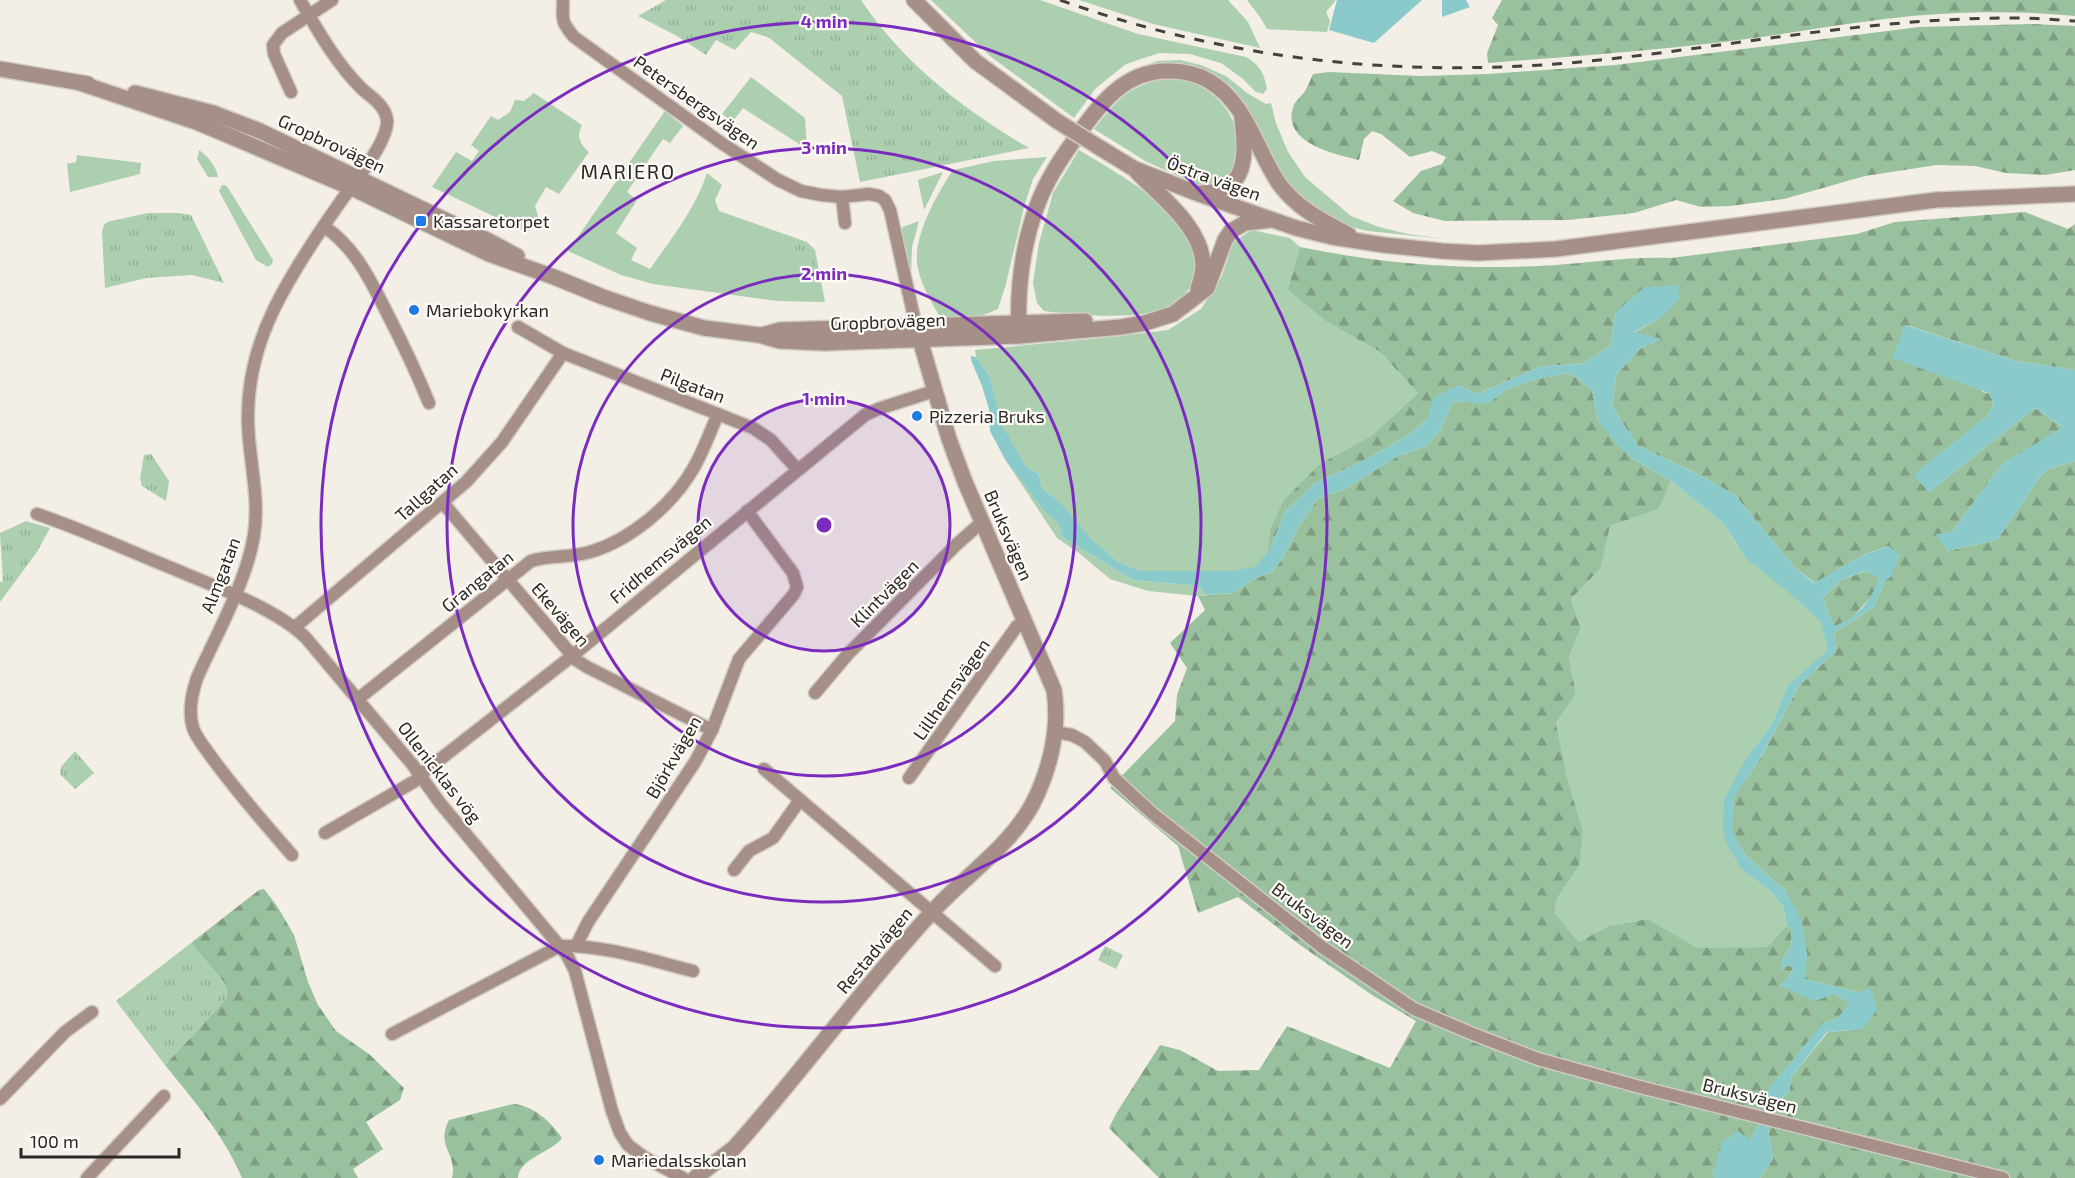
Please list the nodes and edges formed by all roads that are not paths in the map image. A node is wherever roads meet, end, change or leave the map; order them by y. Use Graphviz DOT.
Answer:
graph roads {
  1 [pos="300,0"];
  2 [pos="332,0"];
  3 [pos="563,0"];
  4 [pos="914,0"];
  5 [pos="309,15"];
  6 [pos="0,69"];
  7 [pos="291,92"];
  8 [pos="1242,115"];
  9 [pos="1133,168"];
  10 [pos="356,182"];
  11 [pos="1197,193"];
  12 [pos="2075,194"];
  13 [pos="842,197"];
  14 [pos="1271,220"];
  15 [pos="845,223"];
  16 [pos="325,227"];
  17 [pos="1360,241"];
  18 [pos="1195,298"];
  19 [pos="518,327"];
  20 [pos="1019,329"];
  21 [pos="918,332"];
  22 [pos="560,357"];
  23 [pos="934,391"];
  24 [pos="429,403"];
  25 [pos="717,414"];
  26 [pos="797,469"];
  27 [pos="443,503"];
  28 [pos="747,511"];
  29 [pos="36,514"];
  30 [pos="982,522"];
  31 [pos="507,580"];
  32 [pos="235,595"];
  33 [pos="1025,622"];
  34 [pos="295,627"];
  35 [pos="572,656"];
  36 [pos="815,693"];
  37 [pos="358,699"];
  38 [pos="712,730"];
  39 [pos="1055,732"];
  40 [pos="764,769"];
  41 [pos="420,775"];
  42 [pos="909,778"];
  43 [pos="800,800"];
  44 [pos="325,833"];
  45 [pos="292,855"];
  46 [pos="734,870"];
  47 [pos="932,912"];
  48 [pos="560,946"];
  49 [pos="576,946"];
  50 [pos="995,966"];
  51 [pos="693,971"];
  52 [pos="92,1012"];
  53 [pos="392,1034"];
  54 [pos="165,1096"];
  55 [pos="0,1099"];
  56 [pos="87,1178"];
  57 [pos="683,1178"];
  58 [pos="695,1178"];
  59 [pos="2003,1178"];
  1 -- 5 [label="street, Almgatan"];
  2 -- 5 [label="street"];
  3 -- 13 [label="street, Petersbergsvägen"];
  4 -- 9 [label="street, Östra vägen, bridge"];
  5 -- 7 [label="street"];
  5 -- 10 [label="street, Almgatan"];
  6 -- 10 [label="street, Gropbrovägen"];
  8 -- 11 [label="street"];
  8 -- 17 [label="street"];
  8 -- 20 [label="street"];
  9 -- 11 [label="street, Östra vägen"];
  9 -- 18 [label="street"];
  10 -- 16 [label="street, Almgatan"];
  10 -- 21 [label="street, Gropbrovägen"];
  11 -- 14 [label="street, Östra vägen"];
  12 -- 17 [label="street, Östra vägen"];
  13 -- 15 [label="street"];
  13 -- 21 [label="street, Petersbergsvägen"];
  14 -- 17 [label="street, Östra vägen"];
  14 -- 18 [label="street"];
  16 -- 24 [label="street"];
  16 -- 32 [label="street, Almgatan"];
  18 -- 20 [label="street, Gropbrovägen"];
  19 -- 22 [label="street, Pilgatan"];
  20 -- 21 [label="street, Gropbrovägen"];
  21 -- 23 [label="street, Bruksvägen"];
  22 -- 25 [label="street, Pilgatan"];
  22 -- 27 [label="street, Tallgatan"];
  23 -- 26 [label="street, Fridhemsvägen"];
  23 -- 30 [label="street, Bruksvägen"];
  25 -- 26 [label="street, Pilgatan"];
  25 -- 31 [label="street, Grangatan"];
  26 -- 28 [label="street, Fridhemsvägen"];
  27 -- 31 [label="street, Ekevägen"];
  27 -- 34 [label="street, Tallgatan"];
  28 -- 35 [label="street, Fridhemsvägen"];
  28 -- 38 [label="street, Björkvägen"];
  29 -- 32 [label="street, Ollenicklas vög"];
  30 -- 33 [label="street, Bruksvägen"];
  30 -- 36 [label="street, Klintvägen"];
  31 -- 35 [label="street, Ekevägen"];
  31 -- 37 [label="street, Grangatan"];
  32 -- 34 [label="street, Ollenicklas vög"];
  32 -- 45 [label="street, Almgatan"];
  33 -- 39 [label="street, Bruksvägen"];
  33 -- 42 [label="street, Lillhemsvägen"];
  34 -- 37 [label="street, Ollenicklas vög"];
  35 -- 38 [label="street, Ekevägen"];
  35 -- 41 [label="street, Fridhemsvägen"];
  37 -- 41 [label="street, Ollenicklas vög"];
  38 -- 49 [label="street, Björkvägen"];
  39 -- 47 [label="street, Restadvägen"];
  39 -- 59 [label="street, Bruksvägen"];
  40 -- 43 [label="street"];
  41 -- 44 [label="street, Fridhemsvägen"];
  41 -- 48 [label="street, Ollenicklas vög"];
  43 -- 46 [label="street"];
  43 -- 47 [label="street"];
  47 -- 50 [label="street"];
  47 -- 58 [label="street, Restadvägen"];
  48 -- 49 [label="street"];
  48 -- 53 [label="street"];
  48 -- 57 [label="street, Ollenicklas vög"];
  49 -- 51 [label="street"];
  52 -- 55 [label="street"];
  54 -- 56 [label="street"];
}
